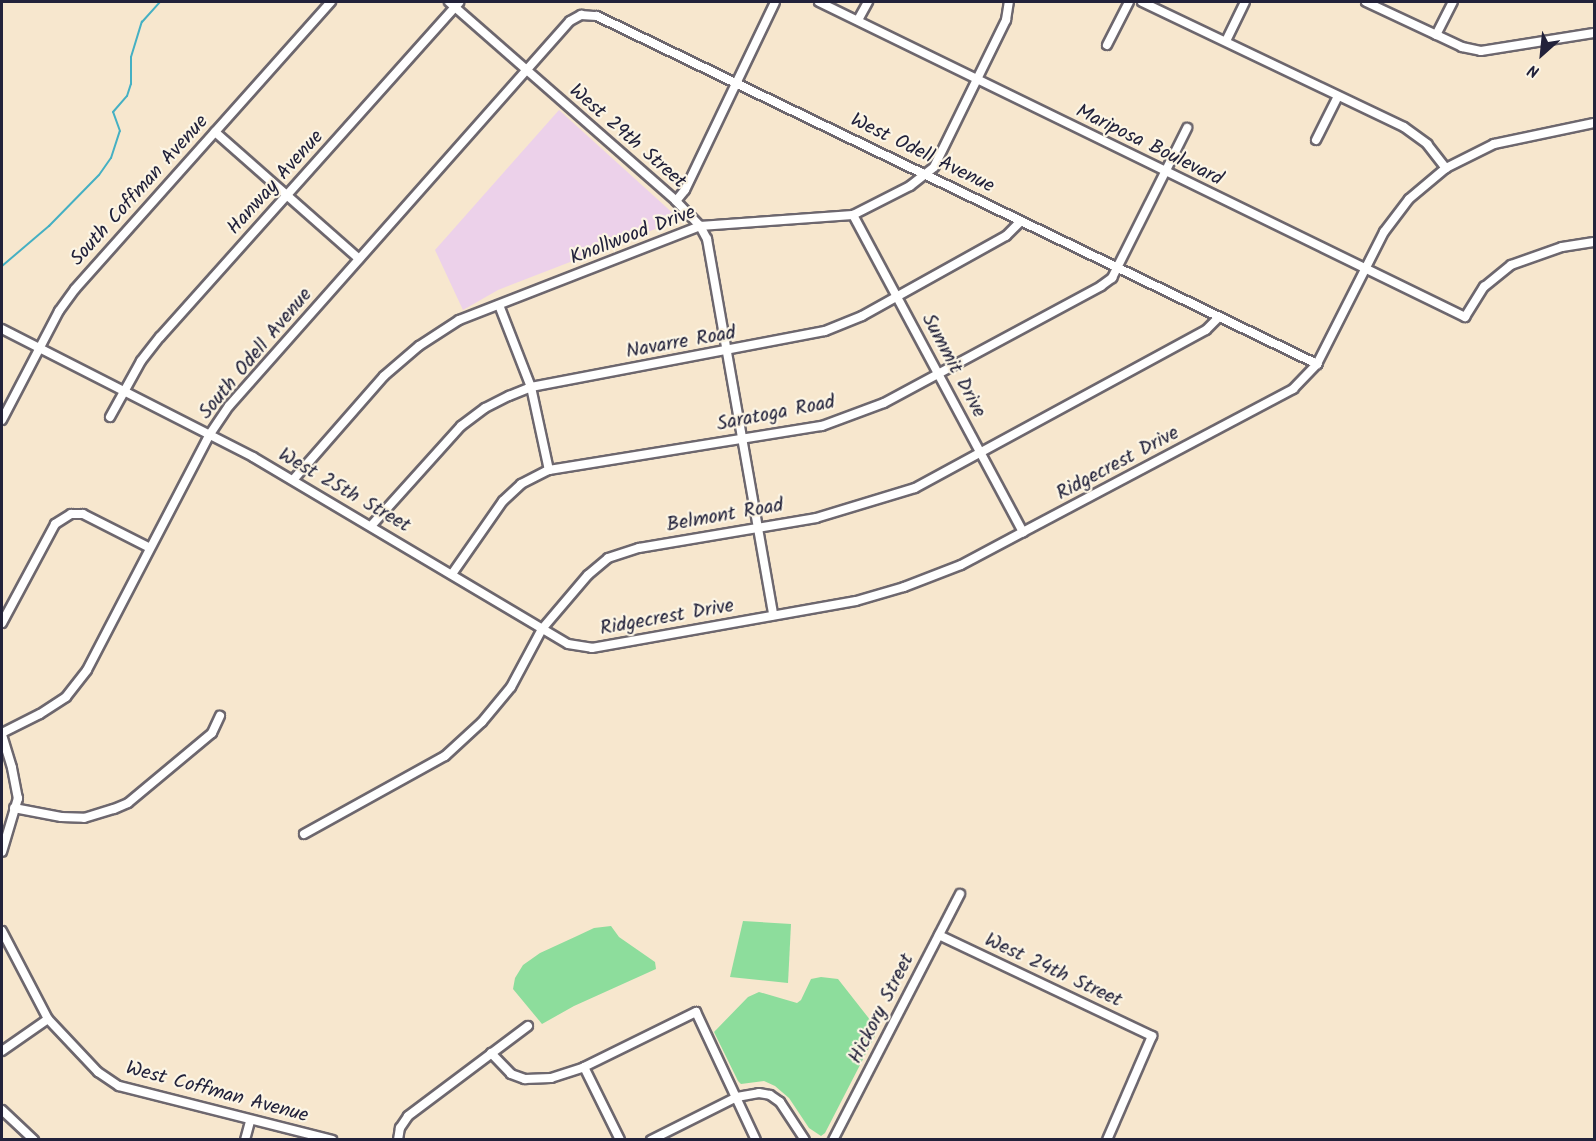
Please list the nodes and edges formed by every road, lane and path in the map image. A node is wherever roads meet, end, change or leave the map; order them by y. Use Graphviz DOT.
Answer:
graph roads {
  1 [pos="331,2"];
  2 [pos="775,2"];
  3 [pos="819,2"];
  4 [pos="868,2"];
  5 [pos="1009,2"];
  6 [pos="1129,2"];
  7 [pos="1142,2"];
  8 [pos="1245,2"];
  9 [pos="1366,2"];
  10 [pos="1453,2"];
  11 [pos="454,3"];
  12 [pos="858,20"];
  13 [pos="1594,33"];
  14 [pos="1436,35"];
  15 [pos="1226,41"];
  16 [pos="1107,45"];
  17 [pos="527,70"];
  18 [pos="977,79"];
  19 [pos="736,83"];
  20 [pos="1338,96"];
  21 [pos="1594,123"];
  22 [pos="1187,128"];
  23 [pos="215,132"];
  24 [pos="1316,140"];
  25 [pos="1446,168"];
  26 [pos="1164,172"];
  27 [pos="925,174"];
  28 [pos="287,196"];
  29 [pos="676,201"];
  30 [pos="853,215"];
  31 [pos="1021,220"];
  32 [pos="700,226"];
  33 [pos="1594,242"];
  34 [pos="359,259"];
  35 [pos="1117,267"];
  36 [pos="1363,269"];
  37 [pos="896,295"];
  38 [pos="499,305"];
  39 [pos="1219,317"];
  40 [pos="2,329"];
  41 [pos="38,349"];
  42 [pos="728,351"];
  43 [pos="1317,364"];
  44 [pos="938,374"];
  45 [pos="531,387"];
  46 [pos="123,391"];
  47 [pos="110,417"];
  48 [pos="2,420"];
  49 [pos="210,434"];
  50 [pos="742,439"];
  51 [pos="981,453"];
  52 [pos="549,470"];
  53 [pos="293,480"];
  54 [pos="371,526"];
  55 [pos="759,526"];
  56 [pos="1023,532"];
  57 [pos="150,548"];
  58 [pos="452,574"];
  59 [pos="773,615"];
  60 [pos="2,623"];
  61 [pos="542,629"];
  62 [pos="220,716"];
  63 [pos="2,734"];
  64 [pos="14,808"];
  65 [pos="304,834"];
  66 [pos="2,852"];
  67 [pos="960,894"];
  68 [pos="2,931"];
  69 [pos="939,935"];
  70 [pos="48,1019"];
  71 [pos="528,1026"];
  72 [pos="2,1051"];
  73 [pos="491,1053"];
  74 [pos="584,1067"];
  75 [pos="737,1097"];
  76 [pos="2,1110"];
  77 [pos="250,1121"];
  78 [pos="34,1140"];
  79 [pos="245,1140"];
  80 [pos="332,1140"];
  81 [pos="398,1140"];
  82 [pos="620,1140"];
  83 [pos="651,1140"];
  84 [pos="756,1140"];
  85 [pos="805,1140"];
  86 [pos="833,1140"];
  87 [pos="1107,1140"];
  1 -- 23 [label="street, South Coffman Avenue"];
  2 -- 19 [label="street"];
  3 -- 12 [label="street, Mariposa Boulevard"];
  4 -- 12 [label="street"];
  5 -- 18 [label="street, Knollwood Drive"];
  6 -- 16 [label="street"];
  7 -- 15 [label="street"];
  8 -- 15 [label="street"];
  9 -- 14 [label="street"];
  10 -- 14 [label="street"];
  11 -- 17 [label="street, West 29th Street"];
  11 -- 28 [label="street, Hanway Avenue"];
  12 -- 18 [label="street, Mariposa Boulevard"];
  13 -- 14 [label="street"];
  15 -- 20 [label="street"];
  17 -- 19 [label="street, West Odell Avenue"];
  17 -- 29 [label="street, West 29th Street"];
  17 -- 34 [label="street, South Odell Avenue"];
  18 -- 26 [label="street, Mariposa Boulevard"];
  18 -- 27 [label="street, Knollwood Drive"];
  19 -- 27 [label="street, West Odell Avenue"];
  19 -- 29 [label="street"];
  20 -- 24 [label="street"];
  20 -- 25 [label="street"];
  21 -- 25 [label="street, Ridgecrest Drive"];
  22 -- 26 [label="street, Saratoga Road"];
  23 -- 28 [label="street"];
  23 -- 41 [label="street, South Coffman Avenue"];
  25 -- 36 [label="street, Ridgecrest Drive"];
  26 -- 35 [label="street, Saratoga Road"];
  26 -- 36 [label="street, Mariposa Boulevard"];
  27 -- 30 [label="street, Knollwood Drive"];
  27 -- 31 [label="street, West Odell Avenue"];
  28 -- 34 [label="street"];
  28 -- 46 [label="street, Hanway Avenue"];
  29 -- 32 [label="street, West 29th Street"];
  30 -- 32 [label="street, Knollwood Drive"];
  30 -- 37 [label="street, Summit Drive"];
  31 -- 35 [label="street, West Odell Avenue"];
  31 -- 37 [label="street, Navarre Road"];
  32 -- 38 [label="street, Knollwood Drive"];
  32 -- 42 [label="street, West 29th Street"];
  33 -- 36 [label="street, Mariposa Boulevard"];
  34 -- 49 [label="street, South Odell Avenue"];
  35 -- 39 [label="street, West Odell Avenue"];
  35 -- 44 [label="street, Saratoga Road"];
  36 -- 43 [label="street, Ridgecrest Drive"];
  37 -- 42 [label="street, Navarre Road"];
  37 -- 44 [label="street, Summit Drive"];
  38 -- 45 [label="street"];
  38 -- 53 [label="street, Knollwood Drive"];
  39 -- 43 [label="street, West Odell Avenue"];
  39 -- 51 [label="street, Belmont Road"];
  40 -- 41 [label="street, West 25th Street"];
  41 -- 46 [label="street, West 25th Street"];
  41 -- 48 [label="street, South Coffman Avenue"];
  42 -- 45 [label="street, Navarre Road"];
  42 -- 50 [label="street, West 29th Street"];
  43 -- 56 [label="street, Ridgecrest Drive"];
  44 -- 50 [label="street, Saratoga Road"];
  44 -- 51 [label="street, Summit Drive"];
  45 -- 52 [label="street"];
  45 -- 54 [label="street, Navarre Road"];
  46 -- 47 [label="street"];
  46 -- 49 [label="street, West 25th Street"];
  49 -- 53 [label="street, West 25th Street"];
  49 -- 57 [label="street, South Odell Avenue"];
  50 -- 52 [label="street, Saratoga Road"];
  50 -- 55 [label="street, West 29th Street"];
  51 -- 55 [label="street, Belmont Road"];
  51 -- 56 [label="street, Summit Drive"];
  52 -- 58 [label="street, Saratoga Road"];
  53 -- 54 [label="street, West 25th Street"];
  54 -- 58 [label="street, West 25th Street"];
  55 -- 59 [label="street, West 29th Street"];
  55 -- 61 [label="street, Belmont Road"];
  56 -- 59 [label="street, Ridgecrest Drive"];
  57 -- 60 [label="street"];
  57 -- 63 [label="street, South Odell Avenue"];
  58 -- 61 [label="street, West 25th Street"];
  59 -- 61 [label="street, Ridgecrest Drive"];
  61 -- 65 [label="street, Belmont Road"];
  62 -- 64 [label="street"];
  63 -- 64 [label="street"];
  64 -- 66 [label="street"];
  67 -- 69 [label="street, Hickory Street"];
  68 -- 70 [label="street"];
  69 -- 86 [label="street, Hickory Street"];
  69 -- 87 [label="street, West 24th Street"];
  70 -- 72 [label="street"];
  70 -- 77 [label="street, West Coffman Avenue"];
  71 -- 73 [label="street"];
  73 -- 74 [label="street"];
  73 -- 81 [label="street"];
  74 -- 75 [label="street"];
  74 -- 82 [label="street"];
  75 -- 83 [label="street"];
  75 -- 84 [label="street"];
  75 -- 85 [label="street"];
  76 -- 78 [label="street"];
  77 -- 79 [label="street"];
  77 -- 80 [label="street, West Coffman Avenue"];
}
